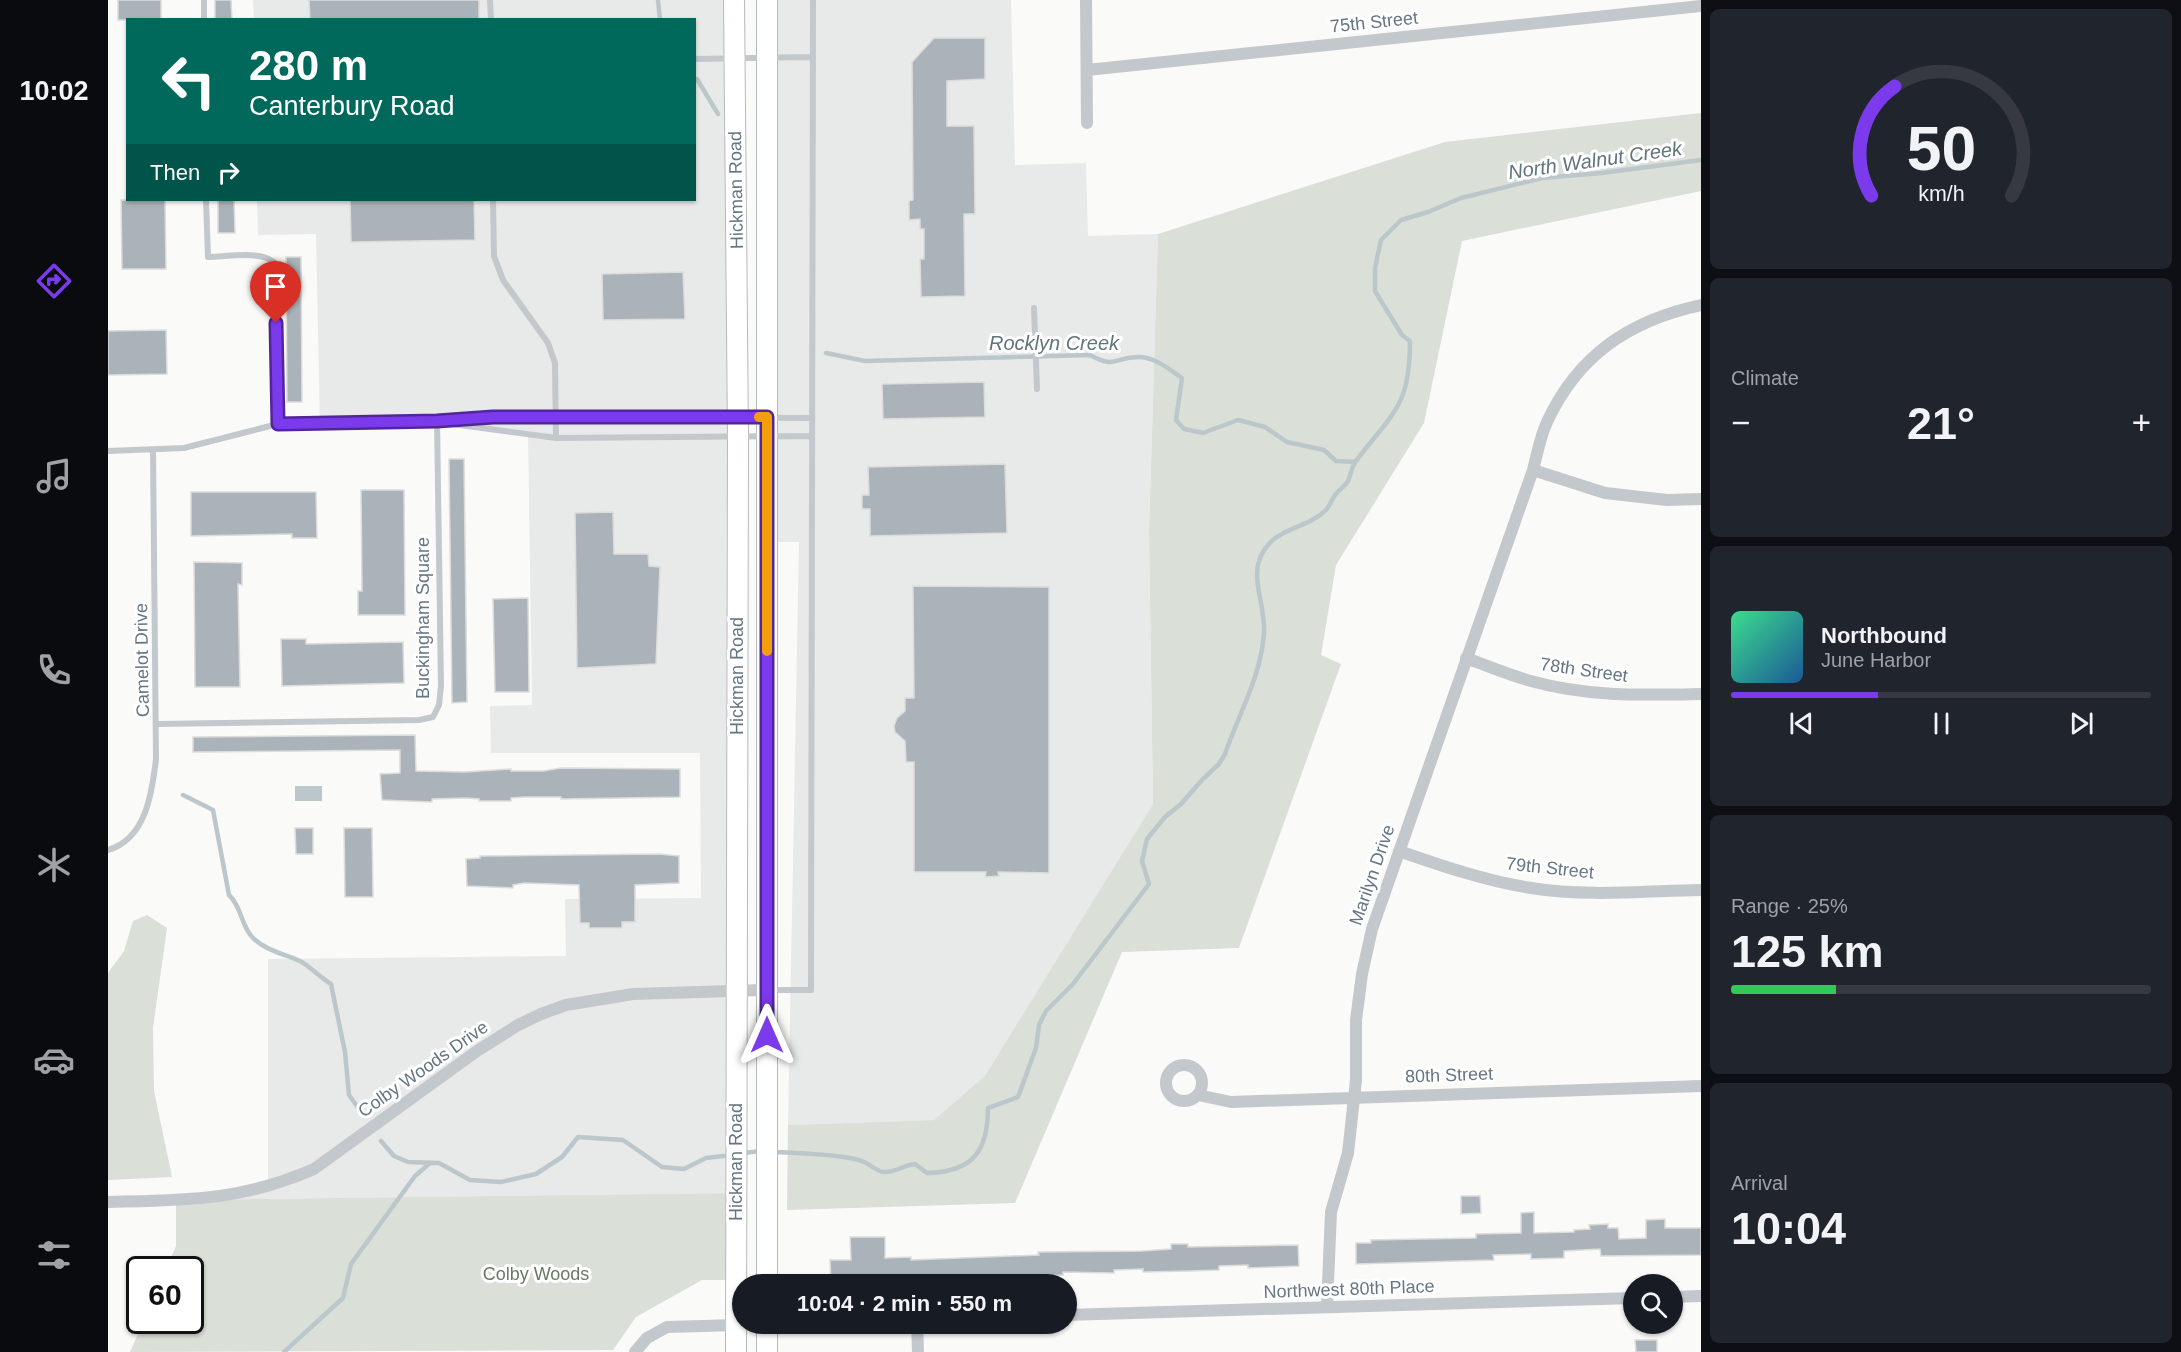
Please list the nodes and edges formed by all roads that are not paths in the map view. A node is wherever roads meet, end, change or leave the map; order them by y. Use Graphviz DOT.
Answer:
graph roads {
  1 [pos="204,0"];
  2 [pos="490,0"];
  3 [pos="734,0"];
  4 [pos="767,0"];
  5 [pos="813,0"];
  6 [pos="1086,0"];
  7 [pos="1701,6"];
  8 [pos="204,18"];
  9 [pos="491,18"];
  10 [pos="767,57"];
  11 [pos="813,57"];
  12 [pos="735,58"];
  13 [pos="696,59"];
  14 [pos="1087,70"];
  15 [pos="1088,123"];
  16 [pos="206,201"];
  17 [pos="493,201"];
  18 [pos="1701,305"];
  19 [pos="1034,308"];
  20 [pos="1037,389"];
  21 [pos="810,418"];
  22 [pos="556,419"];
  23 [pos="437,421"];
  24 [pos="278,424"];
  25 [pos="738,427"];
  26 [pos="767,427"];
  27 [pos="811,436"];
  28 [pos="556,438"];
  29 [pos="153,450"];
  30 [pos="108,451"];
  31 [pos="1533,470"];
  32 [pos="1701,500"];
  33 [pos="1466,658"];
  34 [pos="1701,693"];
  35 [pos="158,724"];
  36 [pos="108,850"];
  37 [pos="1399,851"];
  38 [pos="1701,890"];
  39 [pos="767,990"];
  40 [pos="736,991"];
  41 [pos="1701,1086"];
  42 [pos="1198,1095"];
  43 [pos="1354,1096"];
  44 [pos="108,1202"];
  45 [pos="736,1274"];
  46 [pos="767,1274"];
  47 [pos="1701,1296"];
  48 [pos="1683,1297"];
  49 [pos="1623,1298"];
  50 [pos="1327,1307"];
  51 [pos="1077,1315"];
  52 [pos="732,1324"];
  53 [pos="736,1334"];
  54 [pos="767,1334"];
  55 [pos="917,1334"];
  56 [pos="635,1352"];
  57 [pos="736,1352"];
  58 [pos="767,1352"];
  59 [pos="918,1352"];
  1 -- 8 [label="lane"];
  2 -- 9 [label="lane"];
  3 -- 12 [label="main road, Hickman Road"];
  4 -- 10 [label="main road, Hickman Road"];
  5 -- 11 [label="lane"];
  6 -- 14 [label="street"];
  7 -- 14 [label="street, 75th Street"];
  10 -- 11 [label="lane"];
  10 -- 12 [label="lane"];
  10 -- 26 [label="main road, Hickman Road"];
  11 -- 21 [label="lane"];
  12 -- 13 [label="lane"];
  12 -- 25 [label="main road, Hickman Road"];
  14 -- 15 [label="street"];
  16 -- 24 [label="lane"];
  17 -- 22 [label="lane"];
  18 -- 31 [label="street, Marilyn Drive"];
  19 -- 20 [label="lane"];
  21 -- 26 [label="lane"];
  21 -- 27 [label="lane"];
  22 -- 23 [label="lane"];
  22 -- 25 [label="lane"];
  22 -- 28 [label="lane"];
  23 -- 24 [label="lane"];
  23 -- 28 [label="lane"];
  23 -- 35 [label="lane, Buckingham Square"];
  24 -- 29 [label="lane"];
  25 -- 26 [label="lane"];
  25 -- 26 [label="lane"];
  25 -- 28 [label="lane"];
  25 -- 40 [label="main road, Hickman Road"];
  26 -- 27 [label="lane"];
  26 -- 39 [label="main road, Hickman Road"];
  27 -- 39 [label="lane"];
  29 -- 30 [label="lane"];
  29 -- 35 [label="lane, Camelot Drive"];
  31 -- 32 [label="street"];
  31 -- 33 [label="street, Marilyn Drive"];
  33 -- 34 [label="street, 78th Street"];
  33 -- 37 [label="street, Marilyn Drive"];
  35 -- 36 [label="lane, Camelot Drive"];
  37 -- 38 [label="street, 79th Street"];
  37 -- 43 [label="street, Marilyn Drive"];
  39 -- 40 [label="street, Colby Woods Drive"];
  39 -- 46 [label="main road, Hickman Road"];
  40 -- 44 [label="street, Colby Woods Drive"];
  40 -- 45 [label="main road, Hickman Road"];
  41 -- 43 [label="street, 80th Street"];
  42 -- 43 [label="street, 80th Street"];
  43 -- 50 [label="street, Marilyn Drive"];
  47 -- 48 [label="street"];
  49 -- 50 [label="street, Northwest 80th Place"];
  50 -- 51 [label="street, Northwest 80th Place"];
  52 -- 56 [label="street"];
  53 -- 57 [label="main road, Hickman Road"];
  54 -- 58 [label="main road"];
  55 -- 59 [label="street"];
}
